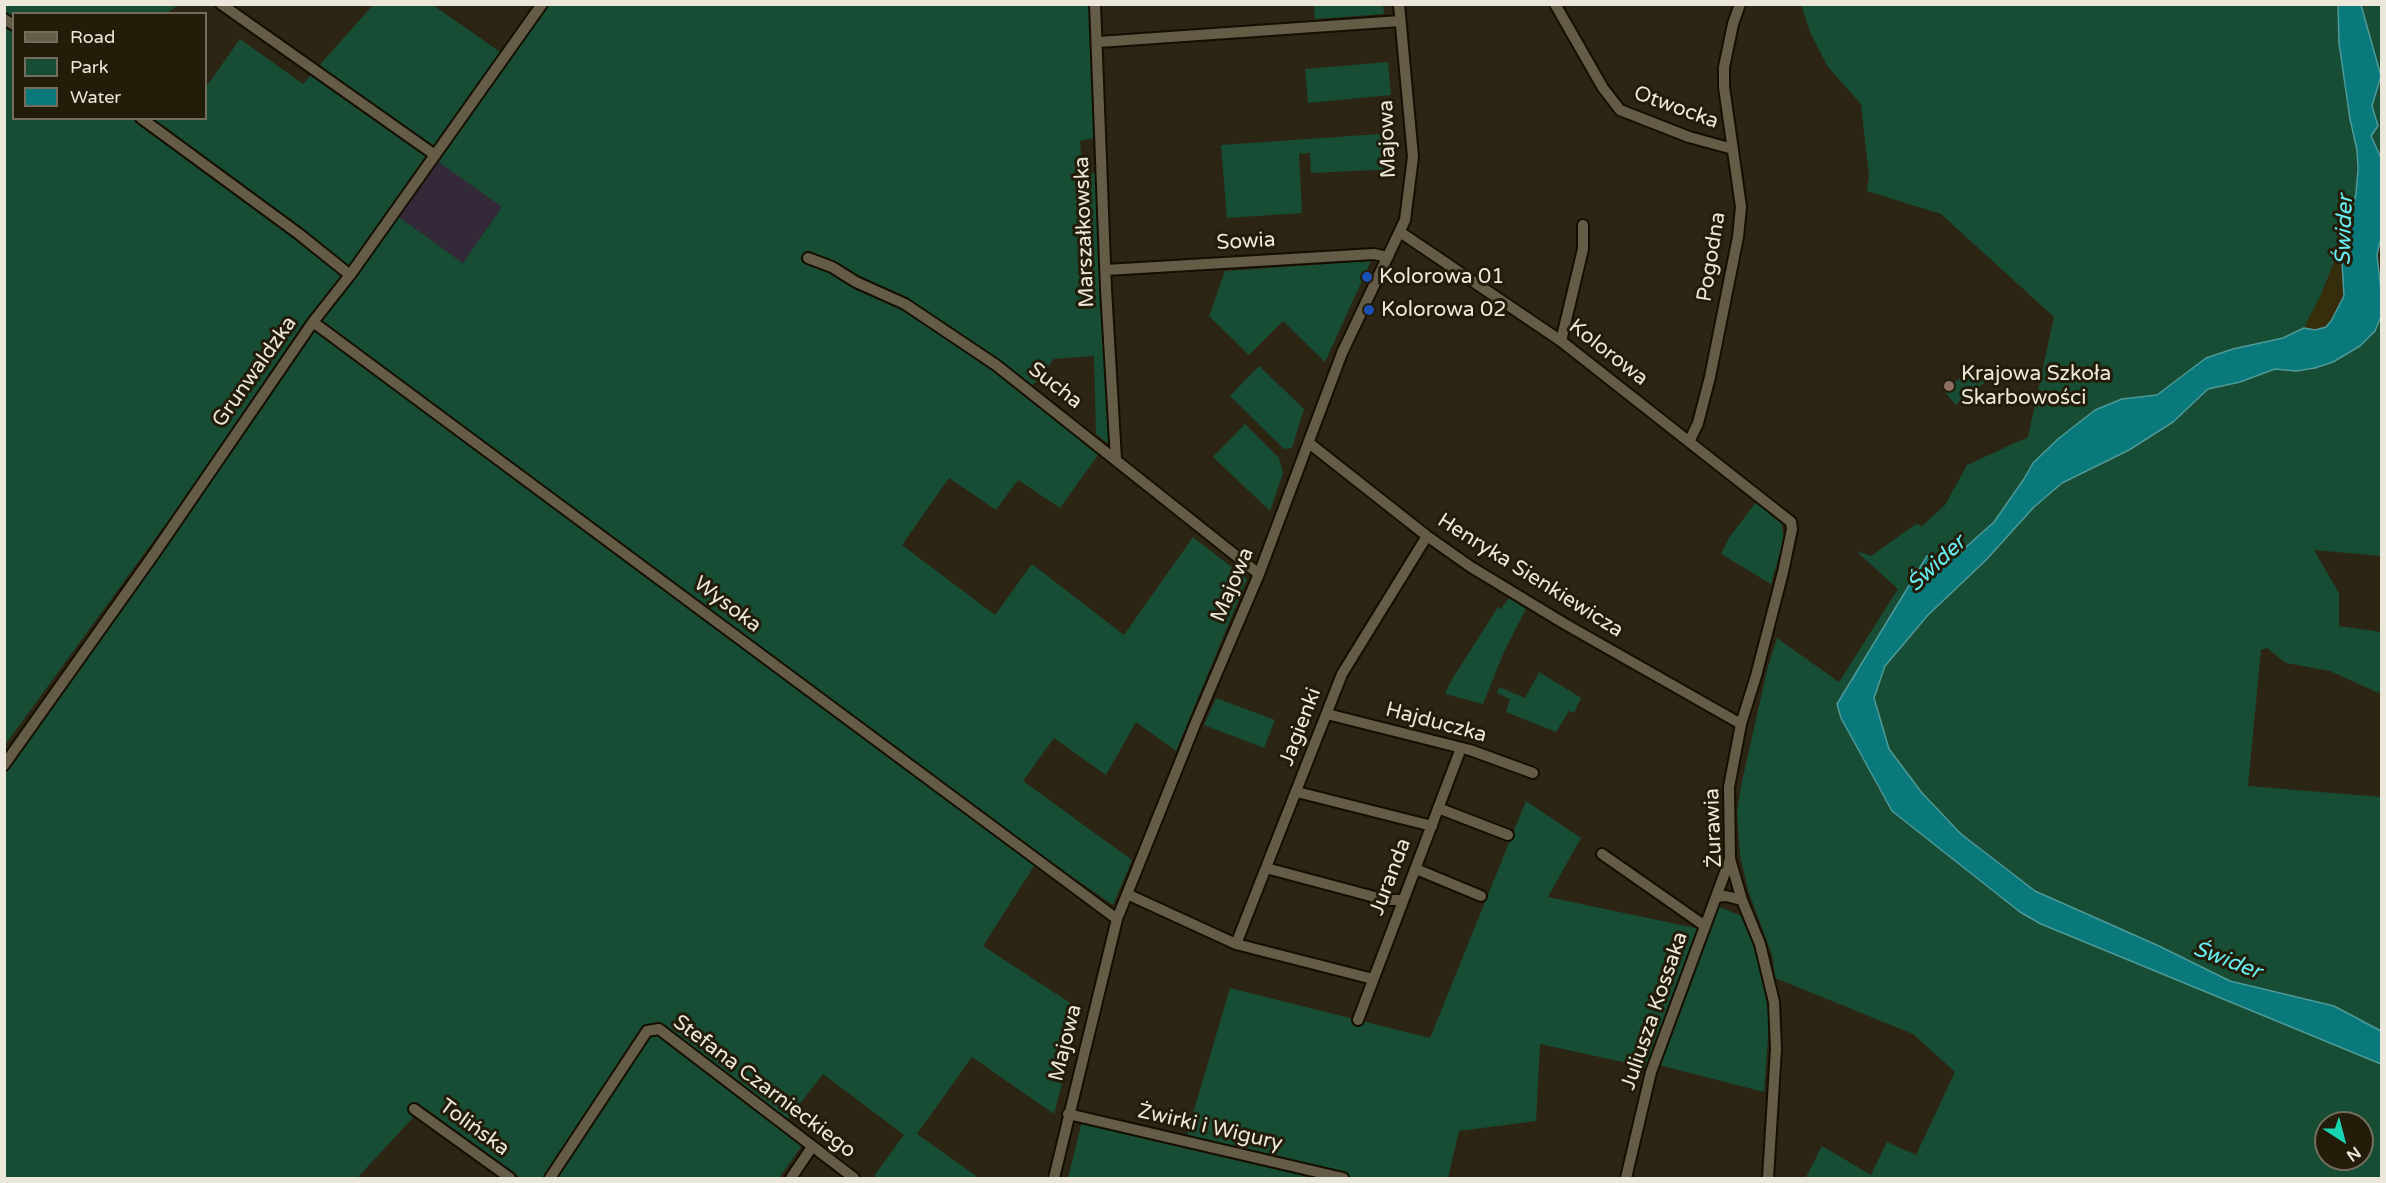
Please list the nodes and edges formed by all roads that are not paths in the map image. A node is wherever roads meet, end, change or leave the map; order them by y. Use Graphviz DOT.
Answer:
graph roads {
  1 [pos="221,4"];
  2 [pos="542,4"];
  3 [pos="1095,4"];
  4 [pos="1399,4"];
  5 [pos="1555,4"];
  6 [pos="1740,4"];
  7 [pos="1400,21"];
  8 [pos="1098,42"];
  9 [pos="144,120"];
  10 [pos="1733,149"];
  11 [pos="435,155"];
  12 [pos="1583,225"];
  13 [pos="1400,232"];
  14 [pos="1388,257"];
  15 [pos="808,258"];
  16 [pos="1106,270"];
  17 [pos="350,275"];
  18 [pos="313,322"];
  19 [pos="1561,341"];
  20 [pos="1689,442"];
  21 [pos="1309,443"];
  22 [pos="1116,459"];
  23 [pos="1784,515"];
  24 [pos="1426,536"];
  25 [pos="1259,574"];
  26 [pos="1327,714"];
  27 [pos="1741,724"];
  28 [pos="1461,748"];
  29 [pos="4,765"];
  30 [pos="1533,773"];
  31 [pos="1297,792"];
  32 [pos="1438,807"];
  33 [pos="1432,826"];
  34 [pos="1508,835"];
  35 [pos="1602,854"];
  36 [pos="1730,859"];
  37 [pos="1266,868"];
  38 [pos="1416,869"];
  39 [pos="1127,894"];
  40 [pos="1481,896"];
  41 [pos="1716,897"];
  42 [pos="1402,900"];
  43 [pos="1742,900"];
  44 [pos="1117,919"];
  45 [pos="1705,926"];
  46 [pos="1236,944"];
  47 [pos="1373,978"];
  48 [pos="1358,1020"];
  49 [pos="414,1109"];
  50 [pos="1068,1114"];
  51 [pos="812,1147"];
  52 [pos="510,1179"];
  53 [pos="550,1179"];
  54 [pos="791,1179"];
  55 [pos="854,1179"];
  56 [pos="1054,1179"];
  57 [pos="1343,1179"];
  58 [pos="1626,1179"];
  59 [pos="1768,1179"];
  1 -- 11 [label="street"];
  2 -- 11 [label="street, Grunwaldzka"];
  3 -- 8 [label="street, Marszałkowska"];
  4 -- 7 [label="street, Majowa"];
  5 -- 10 [label="street, Otwocka"];
  6 -- 10 [label="street, Pogodna"];
  7 -- 8 [label="street"];
  7 -- 13 [label="street, Majowa"];
  8 -- 16 [label="street, Marszałkowska"];
  9 -- 17 [label="street"];
  10 -- 20 [label="street, Pogodna"];
  11 -- 17 [label="street, Grunwaldzka"];
  12 -- 19 [label="street"];
  13 -- 14 [label="street, Majowa"];
  13 -- 19 [label="street, Kolorowa"];
  14 -- 16 [label="street, Sowia"];
  14 -- 21 [label="street, Majowa"];
  15 -- 22 [label="street, Sucha"];
  16 -- 22 [label="street, Marszałkowska"];
  17 -- 18 [label="street, Grunwaldzka"];
  18 -- 29 [label="street, Grunwaldzka"];
  18 -- 44 [label="street, Wysoka"];
  19 -- 20 [label="street, Kolorowa"];
  20 -- 23 [label="street, Kolorowa"];
  21 -- 24 [label="street, Henryka Sienkiewicza"];
  21 -- 25 [label="street, Majowa"];
  22 -- 25 [label="street, Sucha"];
  23 -- 27 [label="street, Żurawia"];
  24 -- 26 [label="street, Jagienki"];
  24 -- 27 [label="street, Henryka Sienkiewicza"];
  25 -- 39 [label="street, Majowa"];
  26 -- 28 [label="street, Hajduczka"];
  26 -- 31 [label="street, Jagienki"];
  27 -- 36 [label="street, Żurawia"];
  28 -- 30 [label="street, Hajduczka"];
  28 -- 32 [label="street, Juranda"];
  31 -- 33 [label="street"];
  31 -- 37 [label="street, Jagienki"];
  32 -- 33 [label="street, Juranda"];
  32 -- 34 [label="street"];
  33 -- 38 [label="street, Juranda"];
  35 -- 45 [label="street"];
  36 -- 41 [label="street, Juliusza Kossaka"];
  36 -- 43 [label="street, Żurawia"];
  37 -- 42 [label="street"];
  37 -- 46 [label="street, Jagienki"];
  38 -- 40 [label="street"];
  38 -- 42 [label="street, Juranda"];
  39 -- 44 [label="street, Majowa"];
  39 -- 46 [label="street"];
  41 -- 43 [label="street"];
  41 -- 45 [label="street, Juliusza Kossaka"];
  42 -- 47 [label="street, Juranda"];
  43 -- 59 [label="street, Żurawia"];
  44 -- 50 [label="street, Majowa"];
  45 -- 58 [label="street, Juliusza Kossaka"];
  46 -- 47 [label="street"];
  47 -- 48 [label="street, Juranda"];
  49 -- 52 [label="street, Tolińska"];
  50 -- 56 [label="street, Majowa"];
  50 -- 57 [label="street, Żwirki i Wigury"];
  51 -- 53 [label="street, Stefana Czarnieckiego"];
  51 -- 54 [label="street"];
  51 -- 55 [label="street, Stefana Czarnieckiego"];
}
